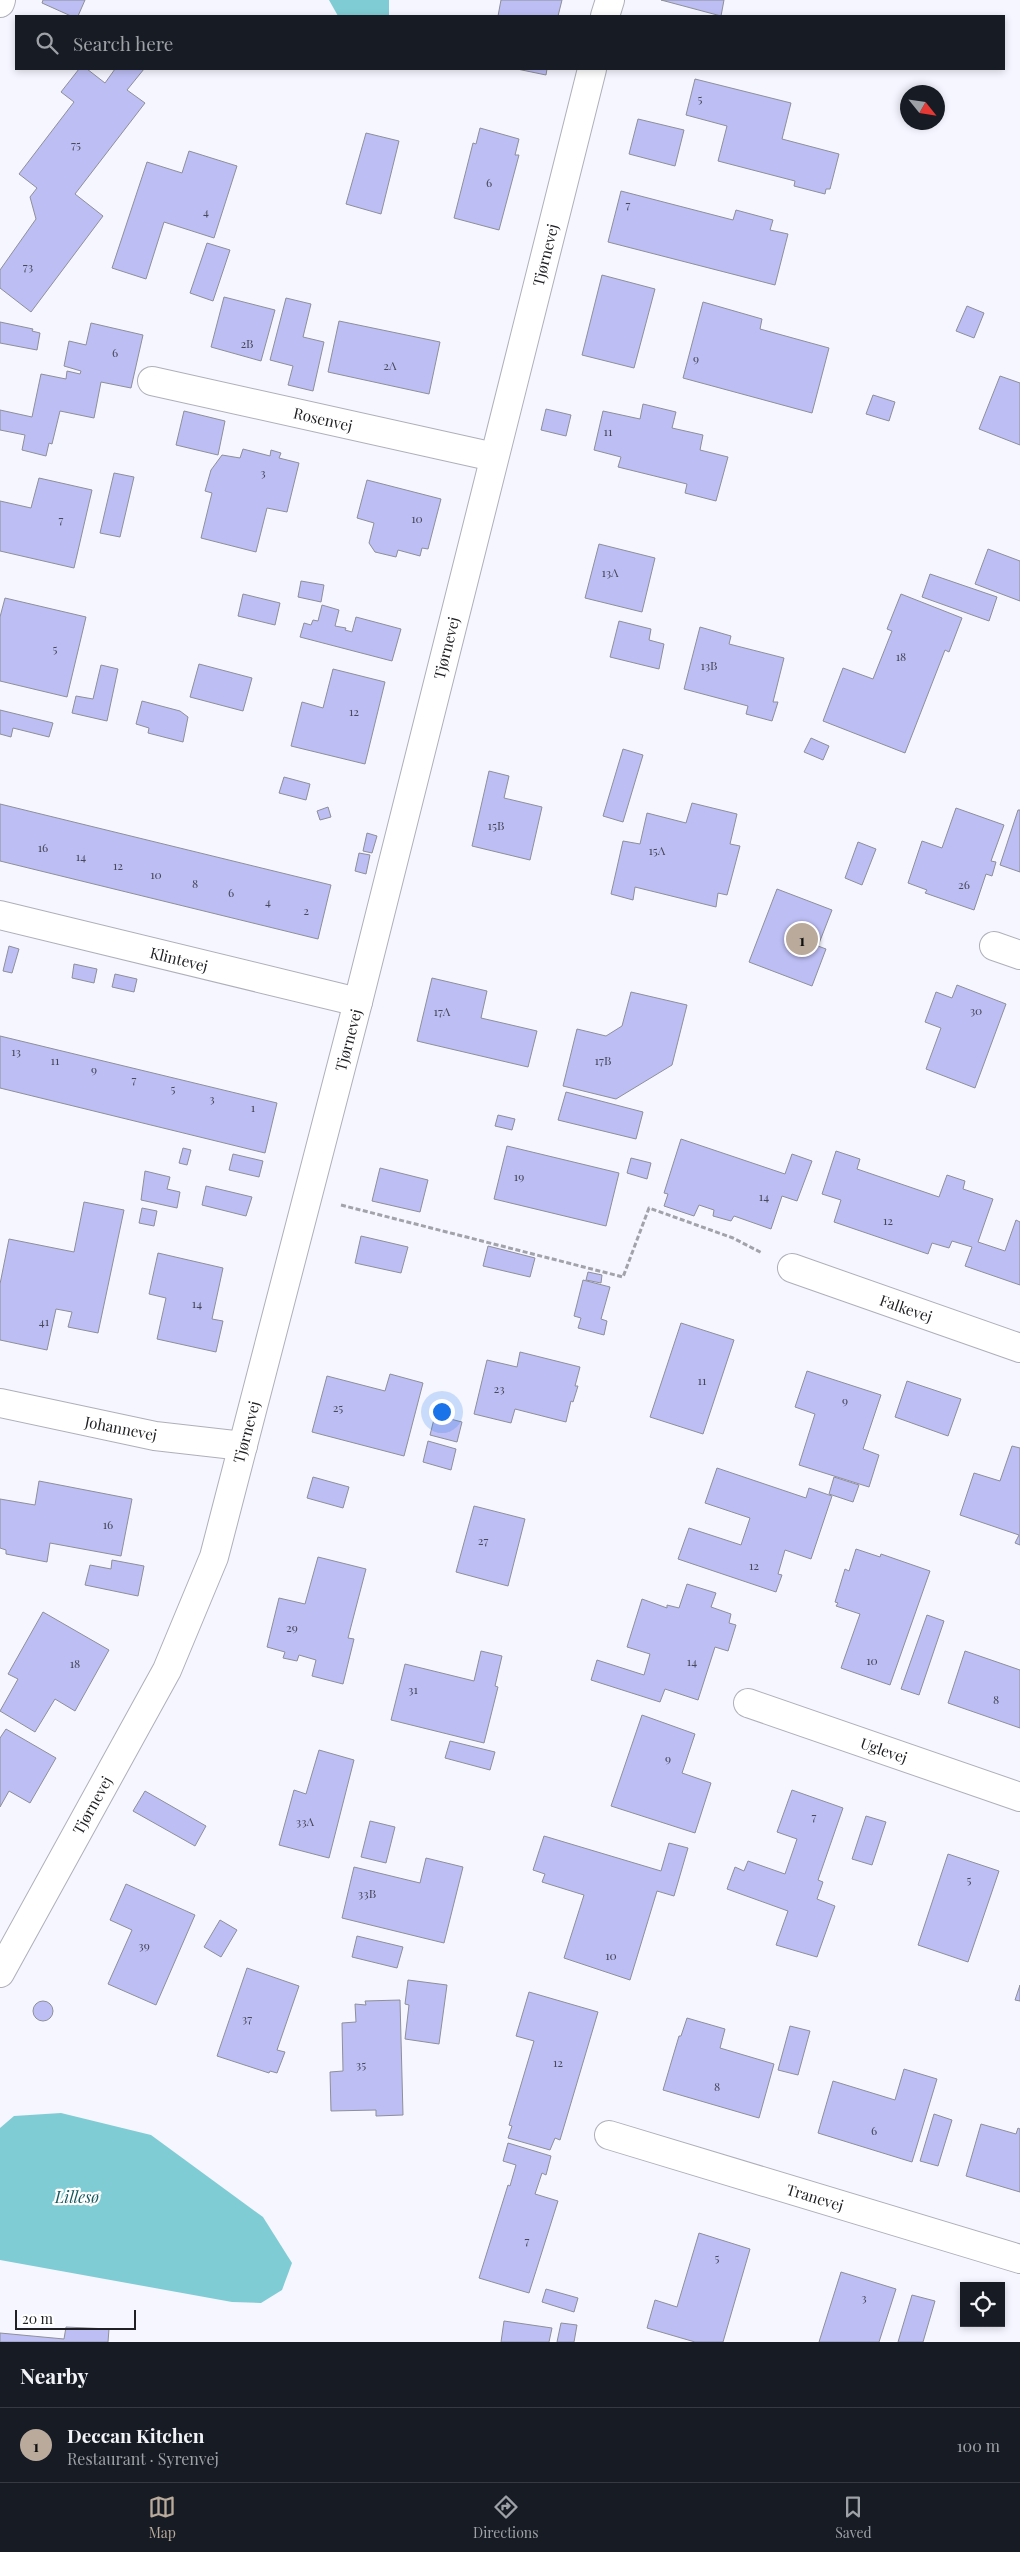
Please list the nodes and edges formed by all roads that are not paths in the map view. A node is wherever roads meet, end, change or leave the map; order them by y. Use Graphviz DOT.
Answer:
graph roads {
  1 [pos="610,0"];
  2 [pos="605,15"];
  3 [pos="592,70"];
  4 [pos="152,381"];
  5 [pos="494,457"];
  6 [pos="0,915"];
  7 [pos="994,946"];
  8 [pos="1020,955"];
  9 [pos="358,1002"];
  10 [pos="792,1268"];
  11 [pos="1020,1348"];
  12 [pos="0,1403"];
  13 [pos="243,1446"];
  14 [pos="748,1703"];
  15 [pos="1020,1798"];
  16 [pos="0,1973"];
  17 [pos="609,2135"];
  18 [pos="1020,2260"];
  1 -- 2 [label="street"];
  3 -- 5 [label="street, Tjørnevej"];
  4 -- 5 [label="street, Rosenvej"];
  5 -- 9 [label="street, Tjørnevej"];
  6 -- 9 [label="street, Klintevej"];
  7 -- 8 [label="street"];
  9 -- 13 [label="street, Tjørnevej"];
  10 -- 11 [label="street, Falkevej"];
  12 -- 13 [label="street, Johannevej"];
  13 -- 16 [label="street, Tjørnevej"];
  14 -- 15 [label="street, Uglevej"];
  17 -- 18 [label="street, Tranevej"];
}
